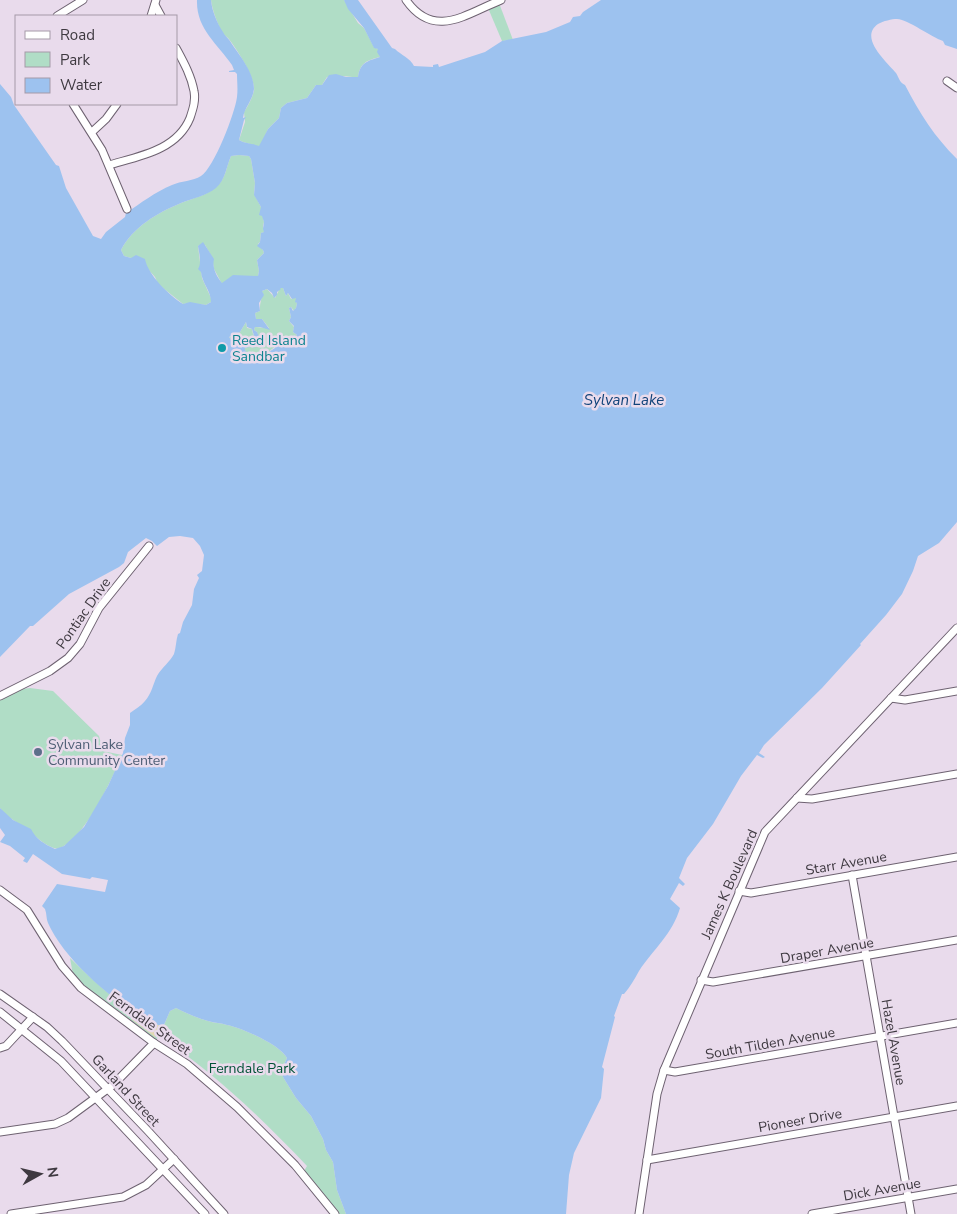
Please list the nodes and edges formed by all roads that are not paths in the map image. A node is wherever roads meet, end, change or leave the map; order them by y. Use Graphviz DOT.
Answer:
graph roads {
  1 [pos="84,0"];
  2 [pos="406,0"];
  3 [pos="501,0"];
  4 [pos="156,3"];
  5 [pos="59,15"];
  6 [pos="151,15"];
  7 [pos="160,15"];
  8 [pos="178,52"];
  9 [pos="947,81"];
  10 [pos="957,88"];
  11 [pos="75,105"];
  12 [pos="116,105"];
  13 [pos="92,132"];
  14 [pos="109,165"];
  15 [pos="127,209"];
  16 [pos="149,546"];
  17 [pos="957,628"];
  18 [pos="957,691"];
  19 [pos="0,696"];
  20 [pos="891,698"];
  21 [pos="957,774"];
  22 [pos="797,798"];
  23 [pos="957,857"];
  24 [pos="852,875"];
  25 [pos="0,890"];
  26 [pos="740,891"];
  27 [pos="957,940"];
  28 [pos="866,956"];
  29 [pos="701,980"];
  30 [pos="0,994"];
  31 [pos="0,1012"];
  32 [pos="32,1017"];
  33 [pos="957,1023"];
  34 [pos="23,1029"];
  35 [pos="880,1036"];
  36 [pos="154,1043"];
  37 [pos="0,1048"];
  38 [pos="664,1070"];
  39 [pos="108,1088"];
  40 [pos="96,1097"];
  41 [pos="957,1106"];
  42 [pos="894,1117"];
  43 [pos="0,1132"];
  44 [pos="174,1159"];
  45 [pos="647,1160"];
  46 [pos="163,1169"];
  47 [pos="957,1189"];
  48 [pos="908,1197"];
  49 [pos="11,1214"];
  50 [pos="205,1214"];
  51 [pos="224,1214"];
  52 [pos="335,1214"];
  53 [pos="639,1214"];
  54 [pos="812,1214"];
  55 [pos="911,1214"];
  1 -- 5 [label="street"];
  2 -- 3 [label="street"];
  4 -- 6 [label="street"];
  4 -- 7 [label="street"];
  8 -- 14 [label="street"];
  9 -- 10 [label="street"];
  11 -- 13 [label="street"];
  12 -- 13 [label="street"];
  13 -- 14 [label="street"];
  14 -- 15 [label="street"];
  16 -- 19 [label="street, Pontiac Drive"];
  17 -- 20 [label="street, James K Boulevard"];
  18 -- 20 [label="street"];
  20 -- 22 [label="street, James K Boulevard"];
  21 -- 22 [label="street"];
  22 -- 26 [label="street, James K Boulevard"];
  23 -- 24 [label="street, Starr Avenue"];
  24 -- 26 [label="street, Starr Avenue"];
  24 -- 28 [label="street, Hazel Avenue"];
  25 -- 36 [label="street, Ferndale Street"];
  26 -- 29 [label="street, James K Boulevard"];
  27 -- 28 [label="street, Draper Avenue"];
  28 -- 29 [label="street, Draper Avenue"];
  28 -- 35 [label="street, Hazel Avenue"];
  29 -- 38 [label="street, James K Boulevard"];
  30 -- 32 [label="street, Garland Street"];
  31 -- 34 [label="street, Garland Street"];
  32 -- 34 [label="street"];
  32 -- 39 [label="street, Garland Street"];
  33 -- 35 [label="street, South Tilden Avenue"];
  34 -- 37 [label="street"];
  34 -- 40 [label="street, Garland Street"];
  35 -- 38 [label="street, South Tilden Avenue"];
  35 -- 42 [label="street, Hazel Avenue"];
  36 -- 39 [label="street"];
  36 -- 52 [label="street, Ferndale Street"];
  38 -- 45 [label="street, James K Boulevard"];
  39 -- 40 [label="street"];
  39 -- 44 [label="street, Garland Street"];
  40 -- 43 [label="street"];
  40 -- 46 [label="street, Garland Street"];
  41 -- 42 [label="street, Pioneer Drive"];
  42 -- 45 [label="street, Pioneer Drive"];
  42 -- 48 [label="street, Hazel Avenue"];
  44 -- 46 [label="street"];
  44 -- 51 [label="street, Garland Street"];
  45 -- 53 [label="street, James K Boulevard"];
  46 -- 49 [label="street"];
  46 -- 50 [label="street, Garland Street"];
  47 -- 48 [label="street, Dick Avenue"];
  48 -- 54 [label="street, Dick Avenue"];
  48 -- 55 [label="street, Hazel Avenue"];
}
